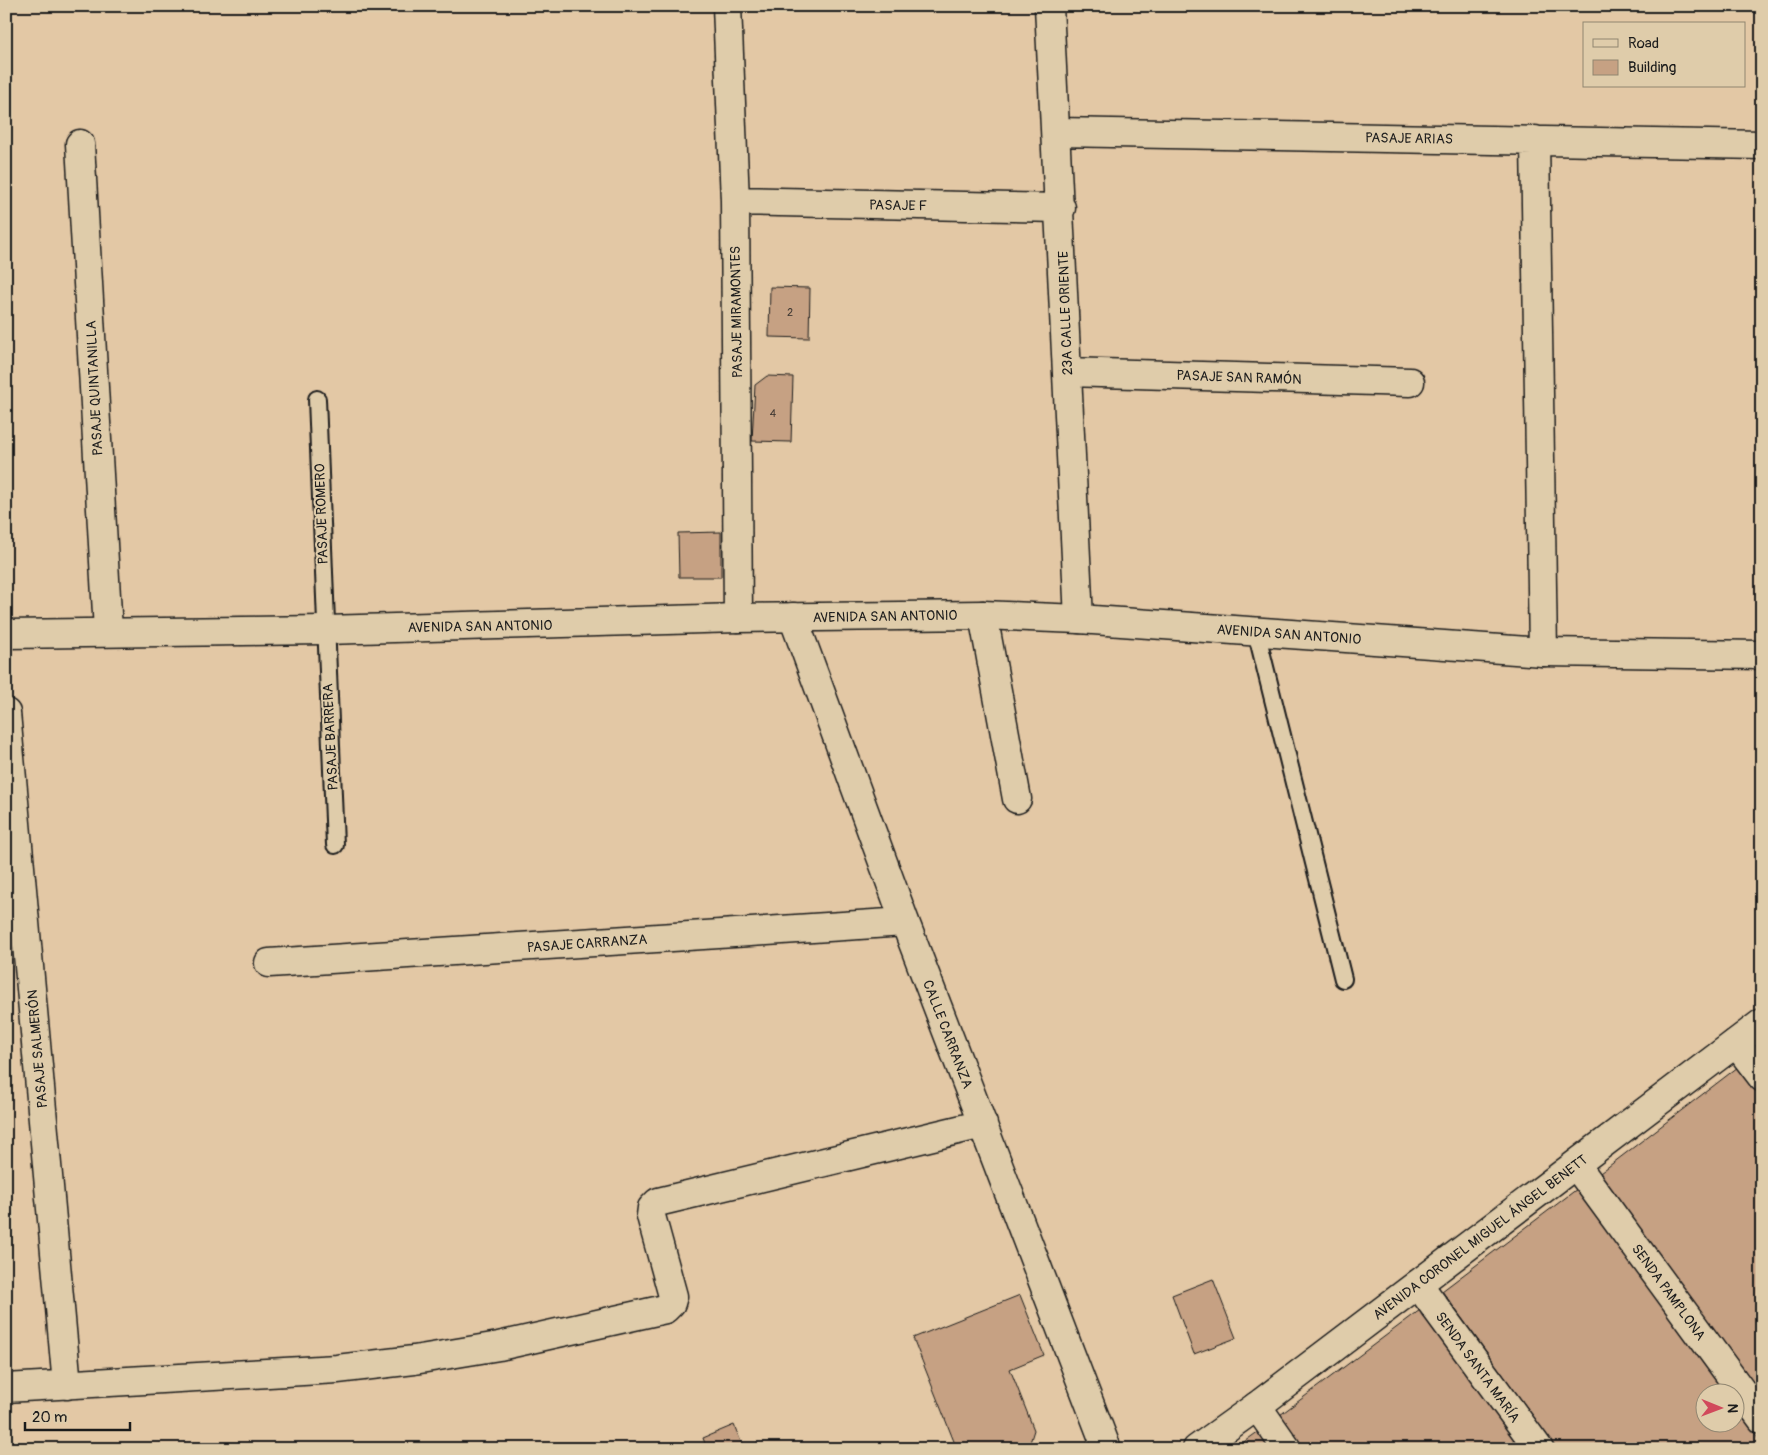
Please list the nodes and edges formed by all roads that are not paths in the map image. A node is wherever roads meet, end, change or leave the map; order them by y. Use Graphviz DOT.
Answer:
graph roads {
  1 [pos="727,6"];
  2 [pos="1049,6"];
  3 [pos="1057,132"];
  4 [pos="1535,140"];
  5 [pos="80,144"];
  6 [pos="1762,145"];
  7 [pos="735,201"];
  8 [pos="1061,208"];
  9 [pos="1067,372"];
  10 [pos="1410,382"];
  11 [pos="317,399"];
  12 [pos="983,615"];
  13 [pos="793,617"];
  14 [pos="738,618"];
  15 [pos="1079,619"];
  16 [pos="325,630"];
  17 [pos="108,631"];
  18 [pos="1256,631"];
  19 [pos="6,634"];
  20 [pos="1543,652"];
  21 [pos="1762,655"];
  22 [pos="6,713"];
  23 [pos="1017,799"];
  24 [pos="335,845"];
  25 [pos="905,922"];
  26 [pos="269,963"];
  27 [pos="1343,979"];
  28 [pos="1762,1024"];
  29 [pos="1736,1043"];
  30 [pos="1762,1078"];
  31 [pos="983,1124"];
  32 [pos="1576,1165"];
  33 [pos="1418,1284"];
  34 [pos="67,1384"];
  35 [pos="6,1388"];
  36 [pos="1257,1406"];
  37 [pos="1762,1419"];
  38 [pos="1107,1449"];
  39 [pos="1198,1449"];
  40 [pos="1287,1449"];
  41 [pos="1539,1449"];
  1 -- 7 [label="street, PASAJE MIRAMONTES"];
  2 -- 3 [label="street, 23A CALLE ORIENTE"];
  3 -- 4 [label="street, PASAJE ARIAS"];
  3 -- 8 [label="street, 23A CALLE ORIENTE"];
  4 -- 6 [label="street, PASAJE ARIAS"];
  4 -- 20 [label="street"];
  5 -- 17 [label="street, PASAJE QUINTANILLA"];
  7 -- 8 [label="street, PASAJE F"];
  7 -- 14 [label="street, PASAJE MIRAMONTES"];
  8 -- 9 [label="street, 23A CALLE ORIENTE"];
  9 -- 10 [label="street, PASAJE SAN RAMÓN"];
  9 -- 15 [label="street, 23A CALLE ORIENTE"];
  11 -- 16 [label="lane, PASAJE ROMERO"];
  12 -- 13 [label="street, AVENIDA SAN ANTONIO"];
  12 -- 15 [label="street, AVENIDA SAN ANTONIO"];
  12 -- 23 [label="street"];
  13 -- 14 [label="street, AVENIDA SAN ANTONIO"];
  13 -- 25 [label="street, CALLE CARRANZA"];
  14 -- 16 [label="street, AVENIDA SAN ANTONIO"];
  15 -- 18 [label="street, AVENIDA SAN ANTONIO"];
  16 -- 17 [label="street, AVENIDA SAN ANTONIO"];
  16 -- 24 [label="lane, PASAJE BARRERA"];
  17 -- 19 [label="street, AVENIDA SAN ANTONIO"];
  18 -- 20 [label="street, AVENIDA SAN ANTONIO"];
  18 -- 27 [label="lane"];
  20 -- 21 [label="street, AVENIDA SAN ANTONIO"];
  22 -- 34 [label="street, PASAJE SALMERÓN"];
  25 -- 26 [label="street, PASAJE CARRANZA"];
  25 -- 31 [label="street, CALLE CARRANZA"];
  28 -- 29 [label="street, AVENIDA CORONEL MIGUEL ÁNGEL BENETT"];
  29 -- 30 [label="street"];
  29 -- 32 [label="street, AVENIDA CORONEL MIGUEL ÁNGEL BENETT"];
  31 -- 34 [label="street"];
  31 -- 38 [label="street, CALLE CARRANZA"];
  32 -- 33 [label="street, AVENIDA CORONEL MIGUEL ÁNGEL BENETT"];
  32 -- 37 [label="street, SENDA PAMPLONA"];
  33 -- 36 [label="street, AVENIDA CORONEL MIGUEL ÁNGEL BENETT"];
  33 -- 41 [label="street, SENDA SANTA MARÍA"];
  34 -- 35 [label="street"];
  36 -- 39 [label="street, AVENIDA CORONEL MIGUEL ÁNGEL BENETT"];
  36 -- 40 [label="street"];
}
